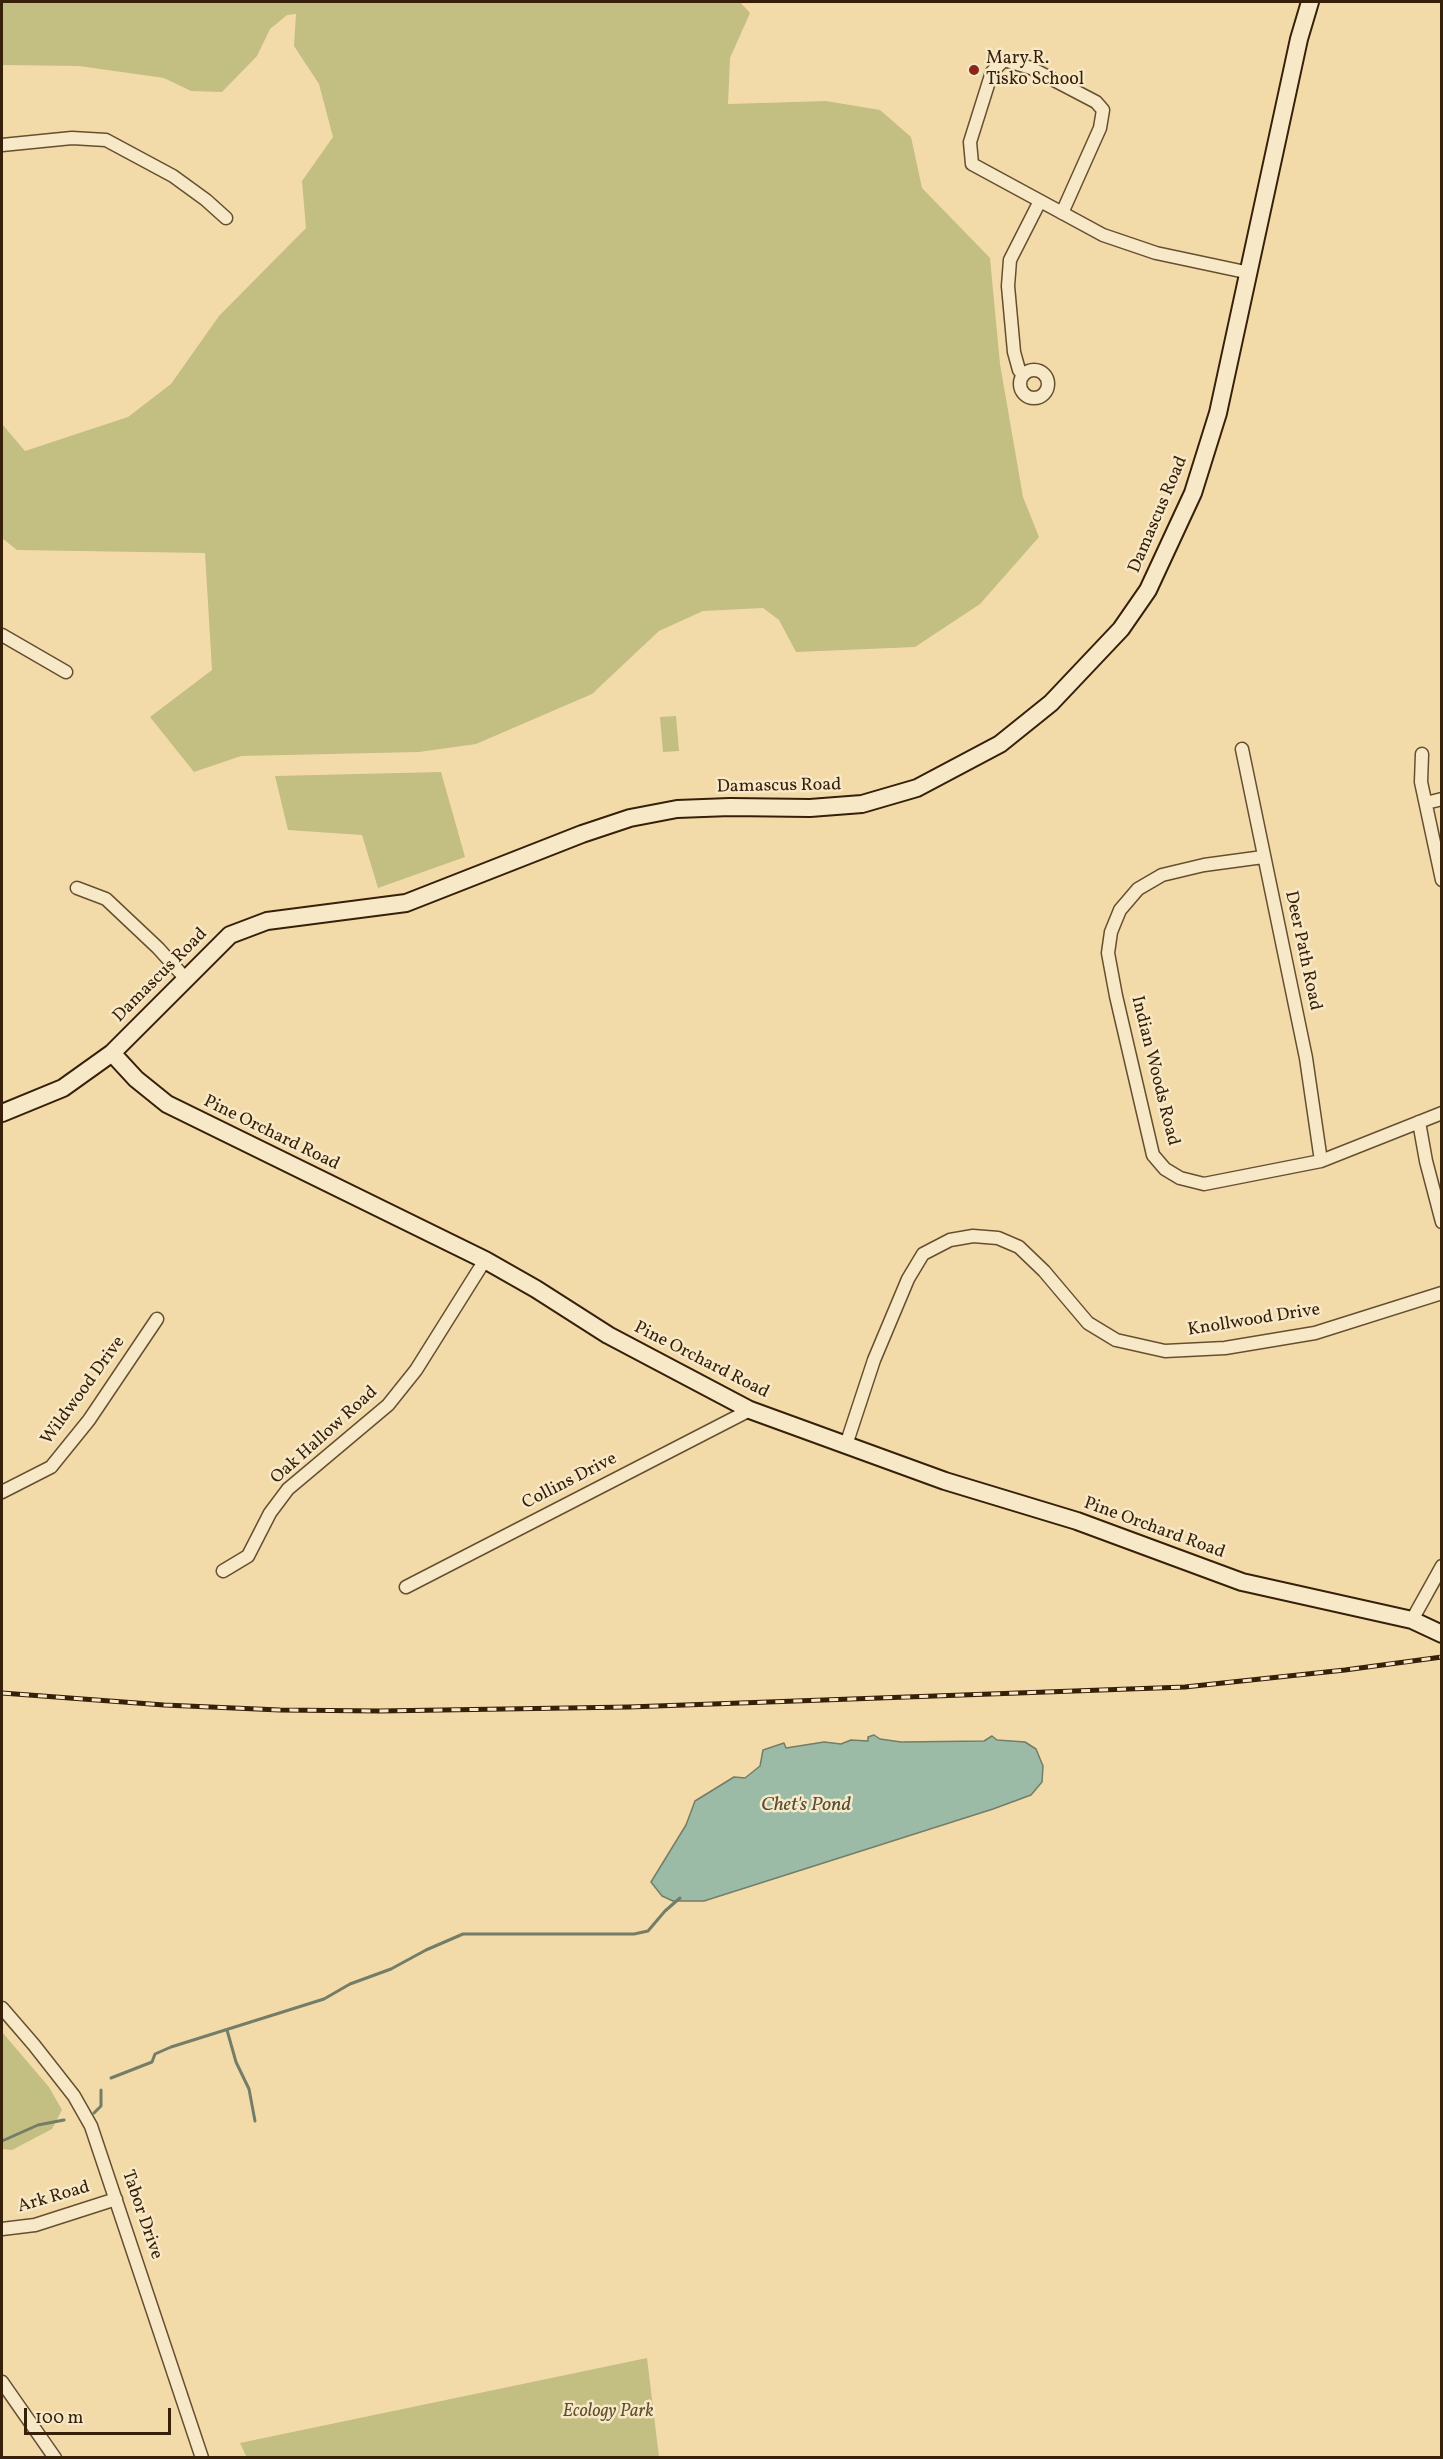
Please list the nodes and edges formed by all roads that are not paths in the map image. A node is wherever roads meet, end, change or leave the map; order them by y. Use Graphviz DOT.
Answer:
graph roads {
  1 [pos="1310,2"];
  2 [pos="2,146"];
  3 [pos="1040,201"];
  4 [pos="1062,213"];
  5 [pos="226,218"];
  6 [pos="1250,273"];
  7 [pos="1023,375"];
  8 [pos="2,635"];
  9 [pos="66,672"];
  10 [pos="1242,749"];
  11 [pos="1422,754"];
  12 [pos="1442,799"];
  13 [pos="1426,803"];
  14 [pos="1263,857"];
  15 [pos="1442,880"];
  16 [pos="77,888"];
  17 [pos="185,978"];
  18 [pos="112,1053"];
  19 [pos="2,1113"];
  20 [pos="1442,1113"];
  21 [pos="1419,1122"];
  22 [pos="1321,1161"];
  23 [pos="1442,1222"];
  24 [pos="485,1260"];
  25 [pos="1442,1293"];
  26 [pos="158,1319"];
  27 [pos="750,1410"];
  28 [pos="846,1445"];
  29 [pos="2,1492"];
  30 [pos="1442,1566"];
  31 [pos="223,1571"];
  32 [pos="406,1587"];
  33 [pos="1412,1620"];
  34 [pos="1442,1634"];
  35 [pos="2,2008"];
  36 [pos="116,2199"];
  37 [pos="2,2229"];
  38 [pos="2,2382"];
  39 [pos="55,2457"];
  40 [pos="202,2457"];
  1 -- 6 [label="street, Damascus Road"];
  2 -- 5 [label="street"];
  3 -- 4 [label="street"];
  3 -- 4 [label="street"];
  3 -- 7 [label="street"];
  4 -- 6 [label="street"];
  6 -- 17 [label="street, Damascus Road"];
  8 -- 9 [label="street"];
  10 -- 14 [label="street, Deer Path Road"];
  11 -- 13 [label="street"];
  12 -- 13 [label="street"];
  13 -- 15 [label="street"];
  14 -- 22 [label="street, Deer Path Road"];
  14 -- 22 [label="street, Indian Woods Road"];
  16 -- 17 [label="street"];
  17 -- 18 [label="street, Damascus Road"];
  18 -- 19 [label="street"];
  18 -- 24 [label="street, Pine Orchard Road"];
  20 -- 21 [label="street, Indian Woods Road"];
  21 -- 22 [label="street, Indian Woods Road"];
  21 -- 23 [label="street"];
  24 -- 27 [label="street, Pine Orchard Road"];
  24 -- 31 [label="street, Oak Hallow Road"];
  25 -- 28 [label="street, Knollwood Drive"];
  26 -- 29 [label="street, Wildwood Drive"];
  27 -- 28 [label="street, Pine Orchard Road"];
  27 -- 32 [label="street, Collins Drive"];
  28 -- 33 [label="street, Pine Orchard Road"];
  30 -- 33 [label="street"];
  33 -- 34 [label="street, Pine Orchard Road"];
  35 -- 36 [label="street, Tabor Drive"];
  36 -- 37 [label="street, Ark Road"];
  36 -- 40 [label="street, Tabor Drive"];
  38 -- 39 [label="street"];
}
